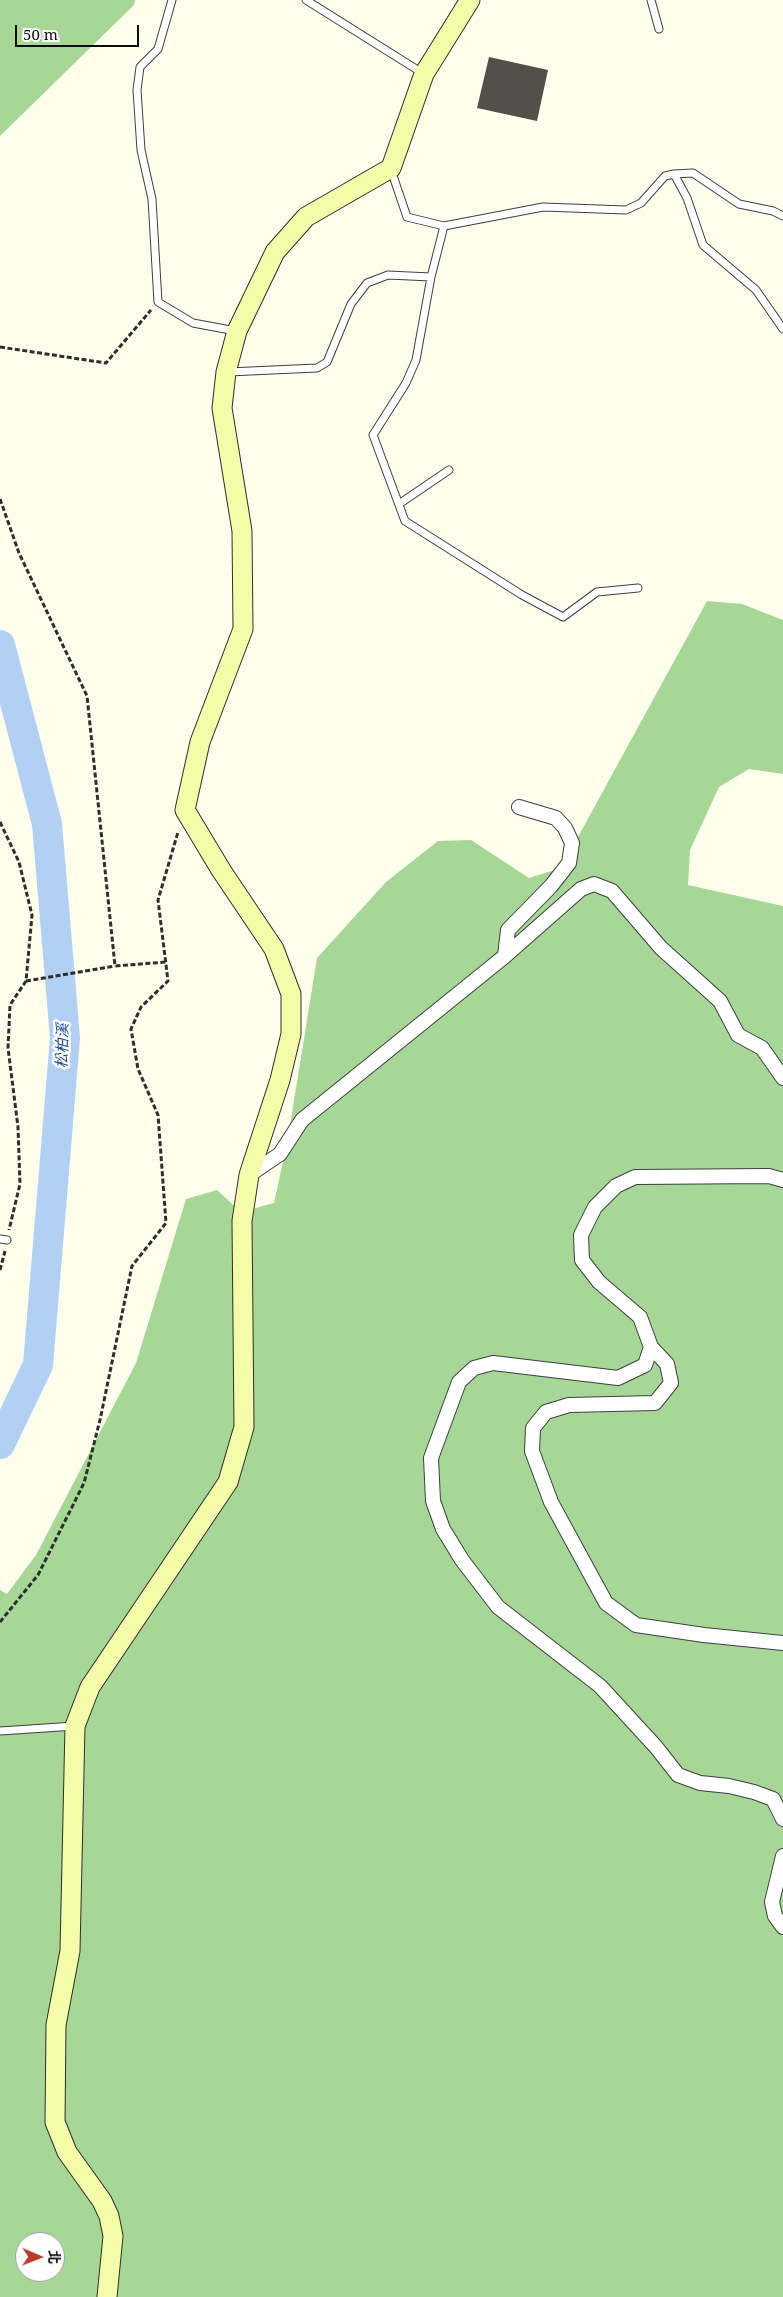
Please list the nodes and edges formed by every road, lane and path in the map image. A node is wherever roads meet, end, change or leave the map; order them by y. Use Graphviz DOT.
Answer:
graph roads {
  1 [pos="172,0"];
  2 [pos="306,0"];
  3 [pos="470,0"];
  4 [pos="651,0"];
  5 [pos="659,29"];
  6 [pos="424,74"];
  7 [pos="391,168"];
  8 [pos="674,174"];
  9 [pos="783,216"];
  10 [pos="444,226"];
  11 [pos="431,277"];
  12 [pos="158,302"];
  13 [pos="783,329"];
  14 [pos="237,331"];
  15 [pos="0,347"];
  16 [pos="226,372"];
  17 [pos="449,470"];
  18 [pos="0,499"];
  19 [pos="399,504"];
  20 [pos="638,588"];
  21 [pos="519,807"];
  22 [pos="185,810"];
  23 [pos="0,822"];
  24 [pos="505,956"];
  25 [pos="166,962"];
  26 [pos="115,966"];
  27 [pos="26,981"];
  28 [pos="783,1078"];
  29 [pos="249,1175"];
  30 [pos="783,1180"];
  31 [pos="4,1240"];
  32 [pos="0,1270"];
  33 [pos="651,1347"];
  34 [pos="0,1622"];
  35 [pos="783,1643"];
  36 [pos="75,1726"];
  37 [pos="0,1731"];
  38 [pos="783,1819"];
  39 [pos="783,1856"];
  40 [pos="783,1927"];
  41 [pos="107,2297"];
  1 -- 12 [label="lane"];
  2 -- 6 [label="lane"];
  3 -- 6 [label="main road"];
  4 -- 5 [label="lane"];
  6 -- 7 [label="main road"];
  7 -- 10 [label="lane"];
  7 -- 14 [label="main road"];
  8 -- 9 [label="lane"];
  8 -- 10 [label="lane"];
  8 -- 13 [label="lane"];
  10 -- 11 [label="lane"];
  11 -- 16 [label="lane"];
  11 -- 19 [label="lane"];
  12 -- 14 [label="lane"];
  12 -- 15 [label="path"];
  14 -- 16 [label="main road"];
  16 -- 22 [label="main road"];
  17 -- 19 [label="lane"];
  18 -- 26 [label="path"];
  19 -- 20 [label="lane"];
  21 -- 24 [label="street"];
  22 -- 25 [label="path"];
  22 -- 29 [label="main road"];
  23 -- 27 [label="path"];
  24 -- 28 [label="street"];
  24 -- 29 [label="street"];
  25 -- 26 [label="path"];
  25 -- 34 [label="path"];
  26 -- 27 [label="path"];
  27 -- 31 [label="path"];
  29 -- 36 [label="main road"];
  30 -- 33 [label="street"];
  31 -- 32 [label="path"];
  33 -- 35 [label="street"];
  33 -- 38 [label="street"];
  36 -- 37 [label="lane"];
  36 -- 41 [label="main road"];
  39 -- 40 [label="street"];
}
